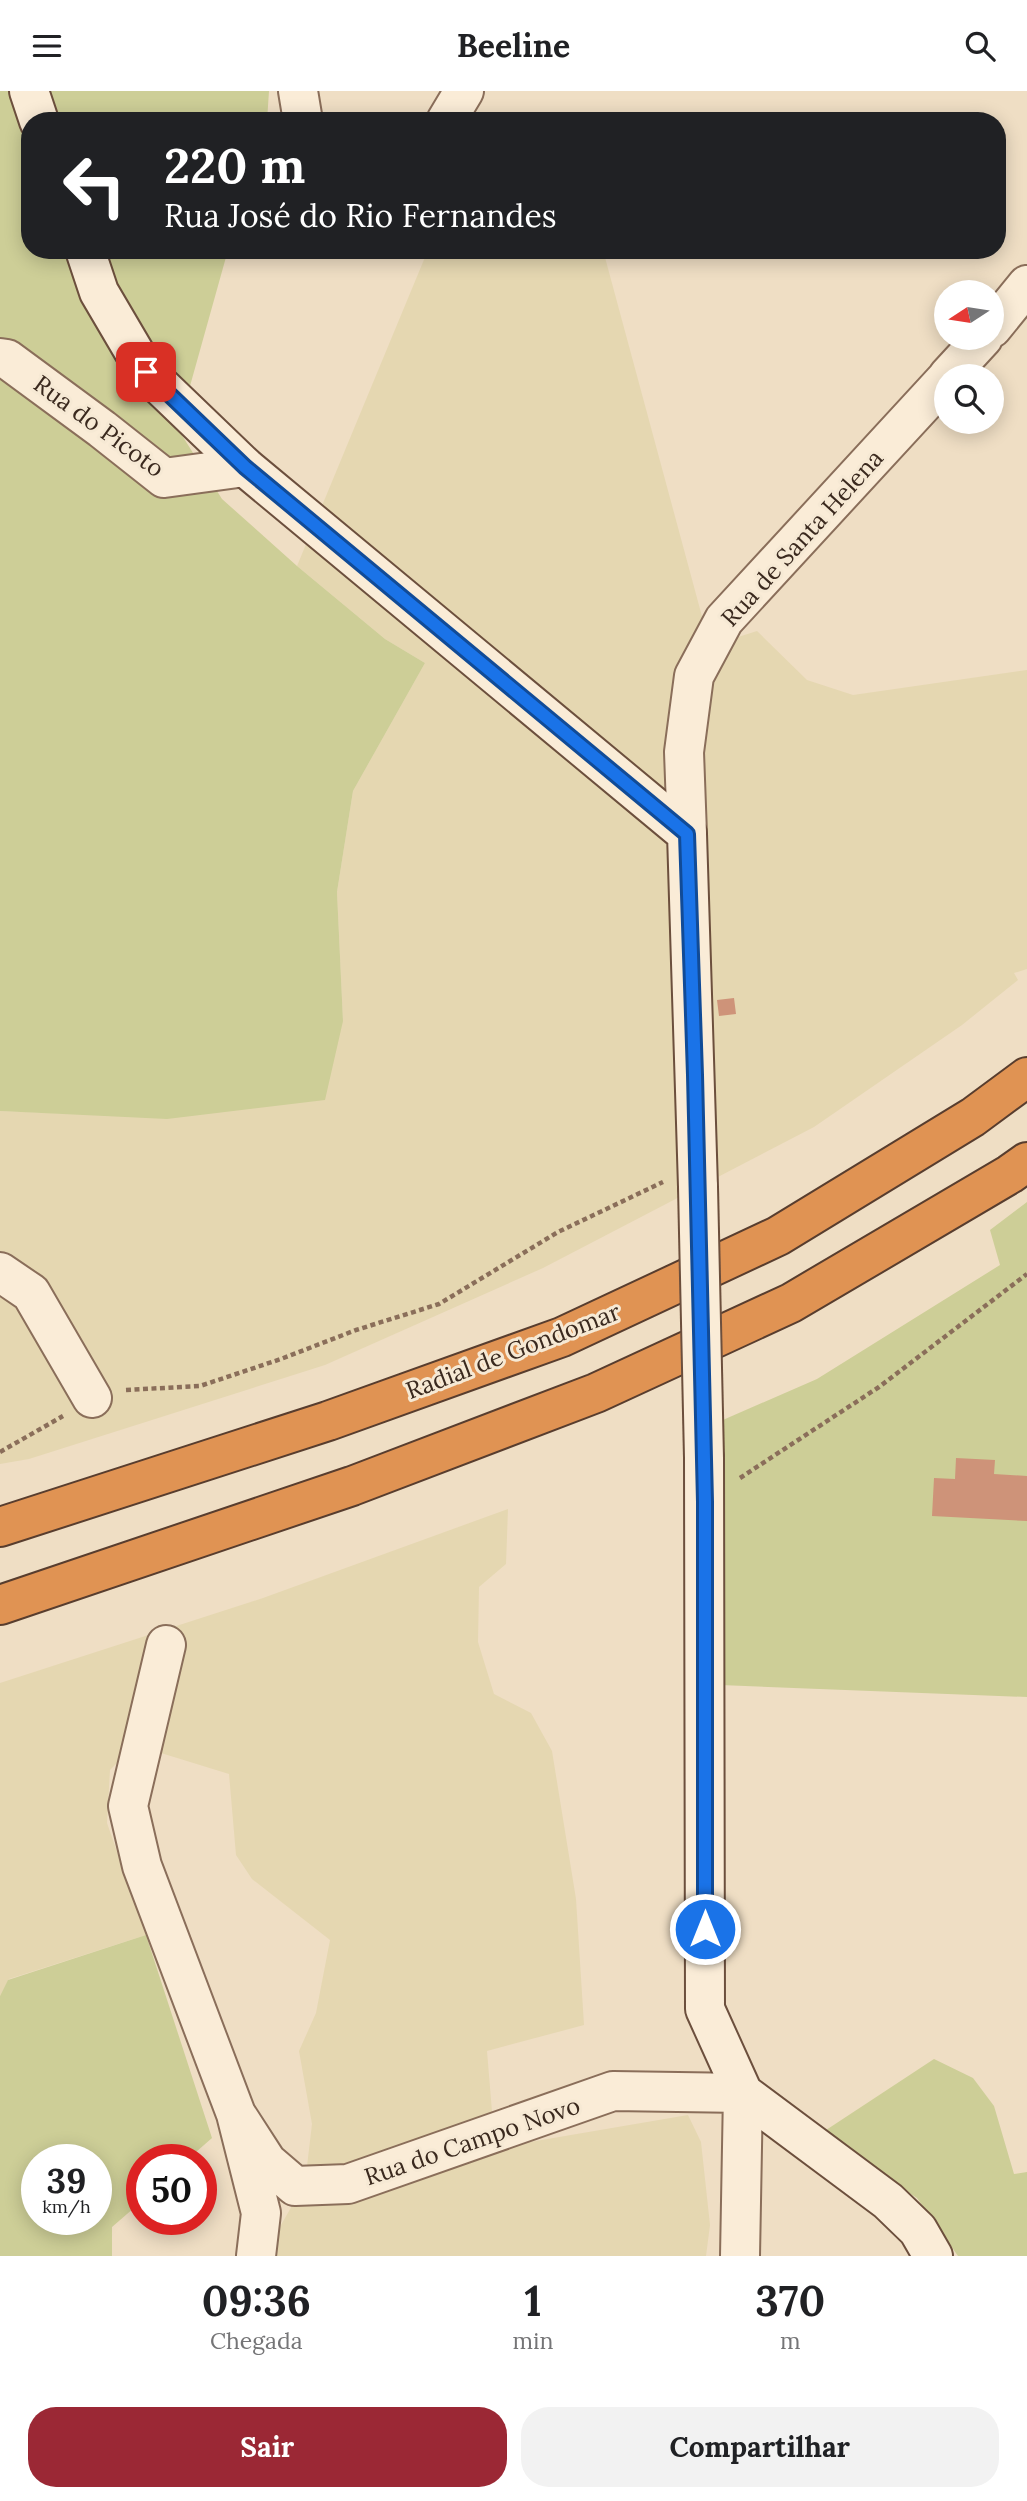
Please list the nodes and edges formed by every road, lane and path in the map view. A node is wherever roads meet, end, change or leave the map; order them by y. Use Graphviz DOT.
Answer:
graph roads {
  1 [pos="29,91"];
  2 [pos="298,91"];
  3 [pos="464,91"];
  4 [pos="36,112"];
  5 [pos="302,112"];
  6 [pos="451,112"];
  7 [pos="88,259"];
  8 [pos="1027,285"];
  9 [pos="1004,313"];
  10 [pos="972,350"];
  11 [pos="0,358"];
  12 [pos="959,364"];
  13 [pos="934,391"];
  14 [pos="245,467"];
  15 [pos="687,834"];
  16 [pos="1027,1077"];
  17 [pos="1027,1162"];
  18 [pos="698,1177"];
  19 [pos="0,1272"];
  20 [pos="1027,1275"];
  21 [pos="92,1398"];
  22 [pos="0,1452"];
  23 [pos="705,1502"];
  24 [pos="0,1527"];
  25 [pos="0,1605"];
  26 [pos="166,1645"];
  27 [pos="743,2093"];
  28 [pos="236,2114"];
  29 [pos="256,2256"];
  30 [pos="740,2256"];
  31 [pos="933,2256"];
  1 -- 4 [label="street"];
  2 -- 5 [label="street"];
  3 -- 6 [label="street"];
  7 -- 14 [label="street"];
  8 -- 9 [label="street"];
  10 -- 12 [label="street, Rua de Santa Helena"];
  11 -- 14 [label="street, Rua do Picoto"];
  13 -- 15 [label="street, Rua de Santa Helena"];
  14 -- 15 [label="street"];
  15 -- 18 [label="street, Rua de Santa Helena"];
  16 -- 24 [label="highway, Radial de Gondomar"];
  17 -- 25 [label="highway"];
  18 -- 21 [label="path"];
  18 -- 23 [label="street, Rua de Santa Helena, bridge"];
  19 -- 21 [label="street"];
  20 -- 23 [label="path"];
  21 -- 22 [label="path"];
  23 -- 27 [label="street, Rua de Santa Helena"];
  26 -- 28 [label="street, Rua do Campo Novo"];
  27 -- 28 [label="street, Rua do Campo Novo"];
  27 -- 30 [label="street"];
  27 -- 31 [label="street"];
  28 -- 29 [label="street, Rua do Campo Novo"];
}
